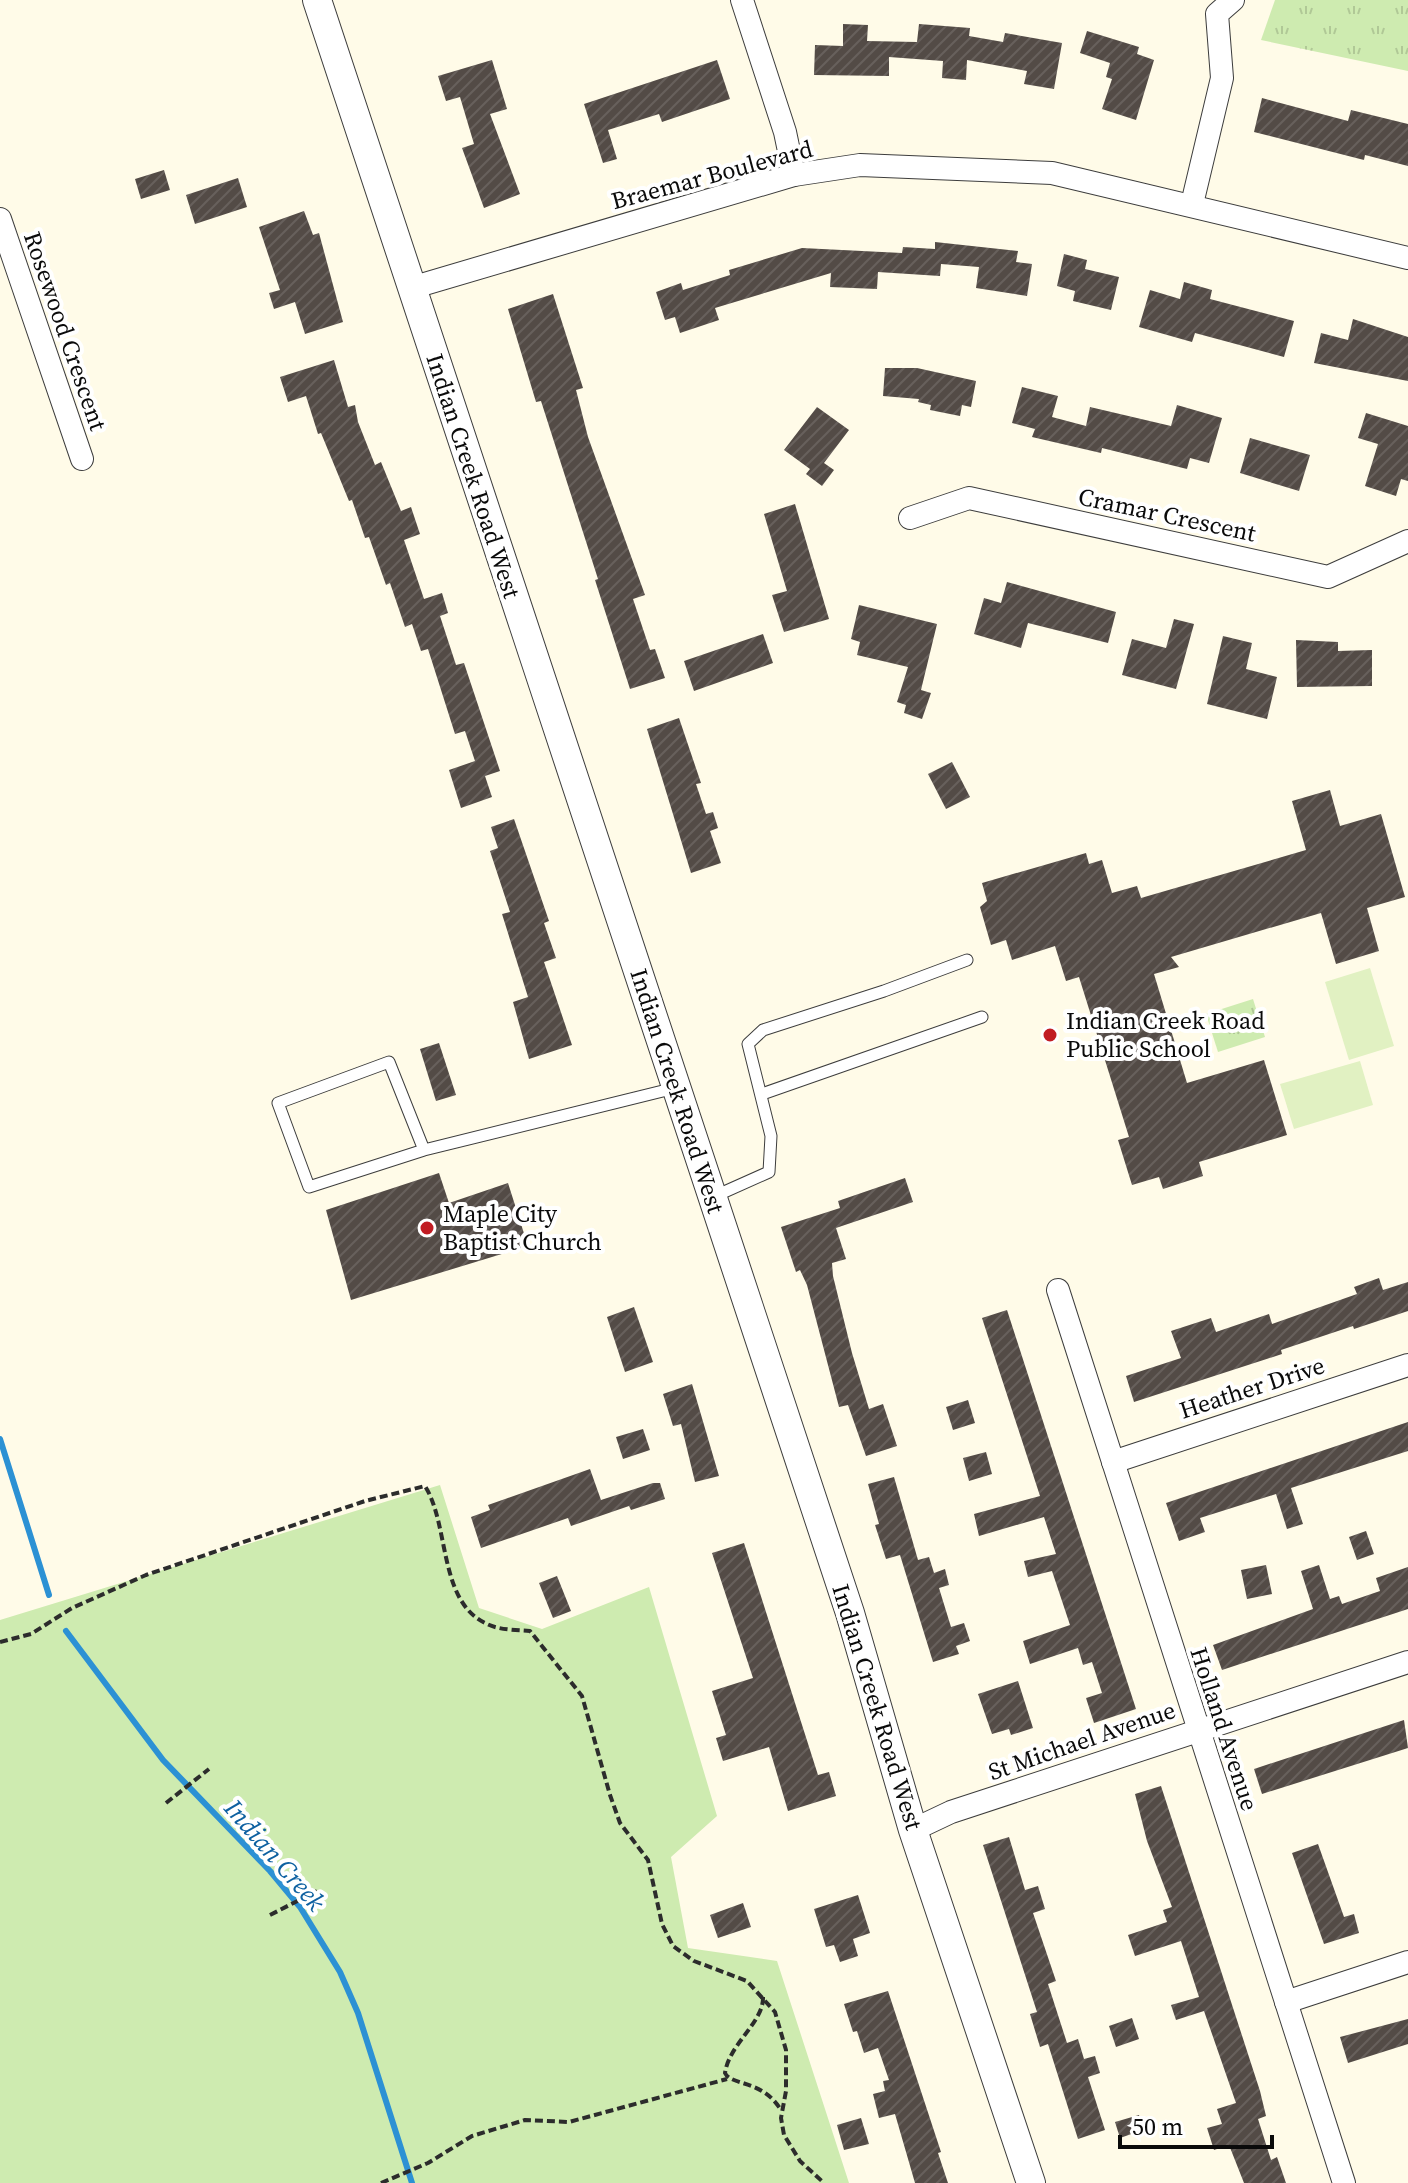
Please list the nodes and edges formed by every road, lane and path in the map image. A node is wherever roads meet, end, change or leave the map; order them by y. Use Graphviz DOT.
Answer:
graph roads {
  1 [pos="317,0"];
  2 [pos="742,0"];
  3 [pos="1233,0"];
  4 [pos="794,175"];
  5 [pos="1192,204"];
  6 [pos="0,219"];
  7 [pos="1408,258"];
  8 [pos="411,288"];
  9 [pos="82,459"];
  10 [pos="910,518"];
  11 [pos="1408,541"];
  12 [pos="967,960"];
  13 [pos="982,1017"];
  14 [pos="675,1088"];
  15 [pos="762,1094"];
  16 [pos="424,1150"];
  17 [pos="712,1197"];
  18 [pos="1058,1290"];
  19 [pos="1408,1365"];
  20 [pos="1113,1462"];
  21 [pos="0,1642"];
  22 [pos="1408,1662"];
  23 [pos="1197,1729"];
  24 [pos="209,1769"];
  25 [pos="166,1803"];
  26 [pos="913,1830"];
  27 [pos="317,1891"];
  28 [pos="270,1915"];
  29 [pos="1408,1962"];
  30 [pos="763,1995"];
  31 [pos="1286,2002"];
  32 [pos="727,2079"];
  33 [pos="782,2112"];
  34 [pos="381,2183"];
  35 [pos="824,2183"];
  36 [pos="1031,2183"];
  37 [pos="1344,2183"];
  1 -- 8 [label="street, Indian Creek Road West"];
  2 -- 4 [label="street"];
  3 -- 5 [label="street"];
  4 -- 5 [label="street, Braemar Boulevard"];
  4 -- 8 [label="street, Braemar Boulevard"];
  5 -- 7 [label="street, Braemar Boulevard"];
  6 -- 9 [label="street, Rosewood Crescent"];
  8 -- 14 [label="street, Indian Creek Road West"];
  10 -- 11 [label="street, Cramar Crescent"];
  12 -- 15 [label="lane"];
  13 -- 15 [label="lane"];
  14 -- 16 [label="lane"];
  14 -- 17 [label="street, Indian Creek Road West"];
  15 -- 17 [label="lane"];
  16 -- 16 [label="lane"];
  17 -- 26 [label="street, Indian Creek Road West"];
  18 -- 20 [label="street, Holland Avenue"];
  19 -- 20 [label="street, Heather Drive"];
  20 -- 23 [label="street, Holland Avenue"];
  21 -- 30 [label="path"];
  22 -- 23 [label="street, St Michael Avenue"];
  23 -- 26 [label="street, St Michael Avenue"];
  23 -- 31 [label="street, Holland Avenue"];
  24 -- 25 [label="path"];
  26 -- 36 [label="street, Indian Creek Road West"];
  27 -- 28 [label="path"];
  29 -- 31 [label="street"];
  30 -- 32 [label="path"];
  30 -- 33 [label="path"];
  31 -- 37 [label="street, Holland Avenue"];
  32 -- 33 [label="path"];
  32 -- 34 [label="path"];
  33 -- 35 [label="path"];
}
